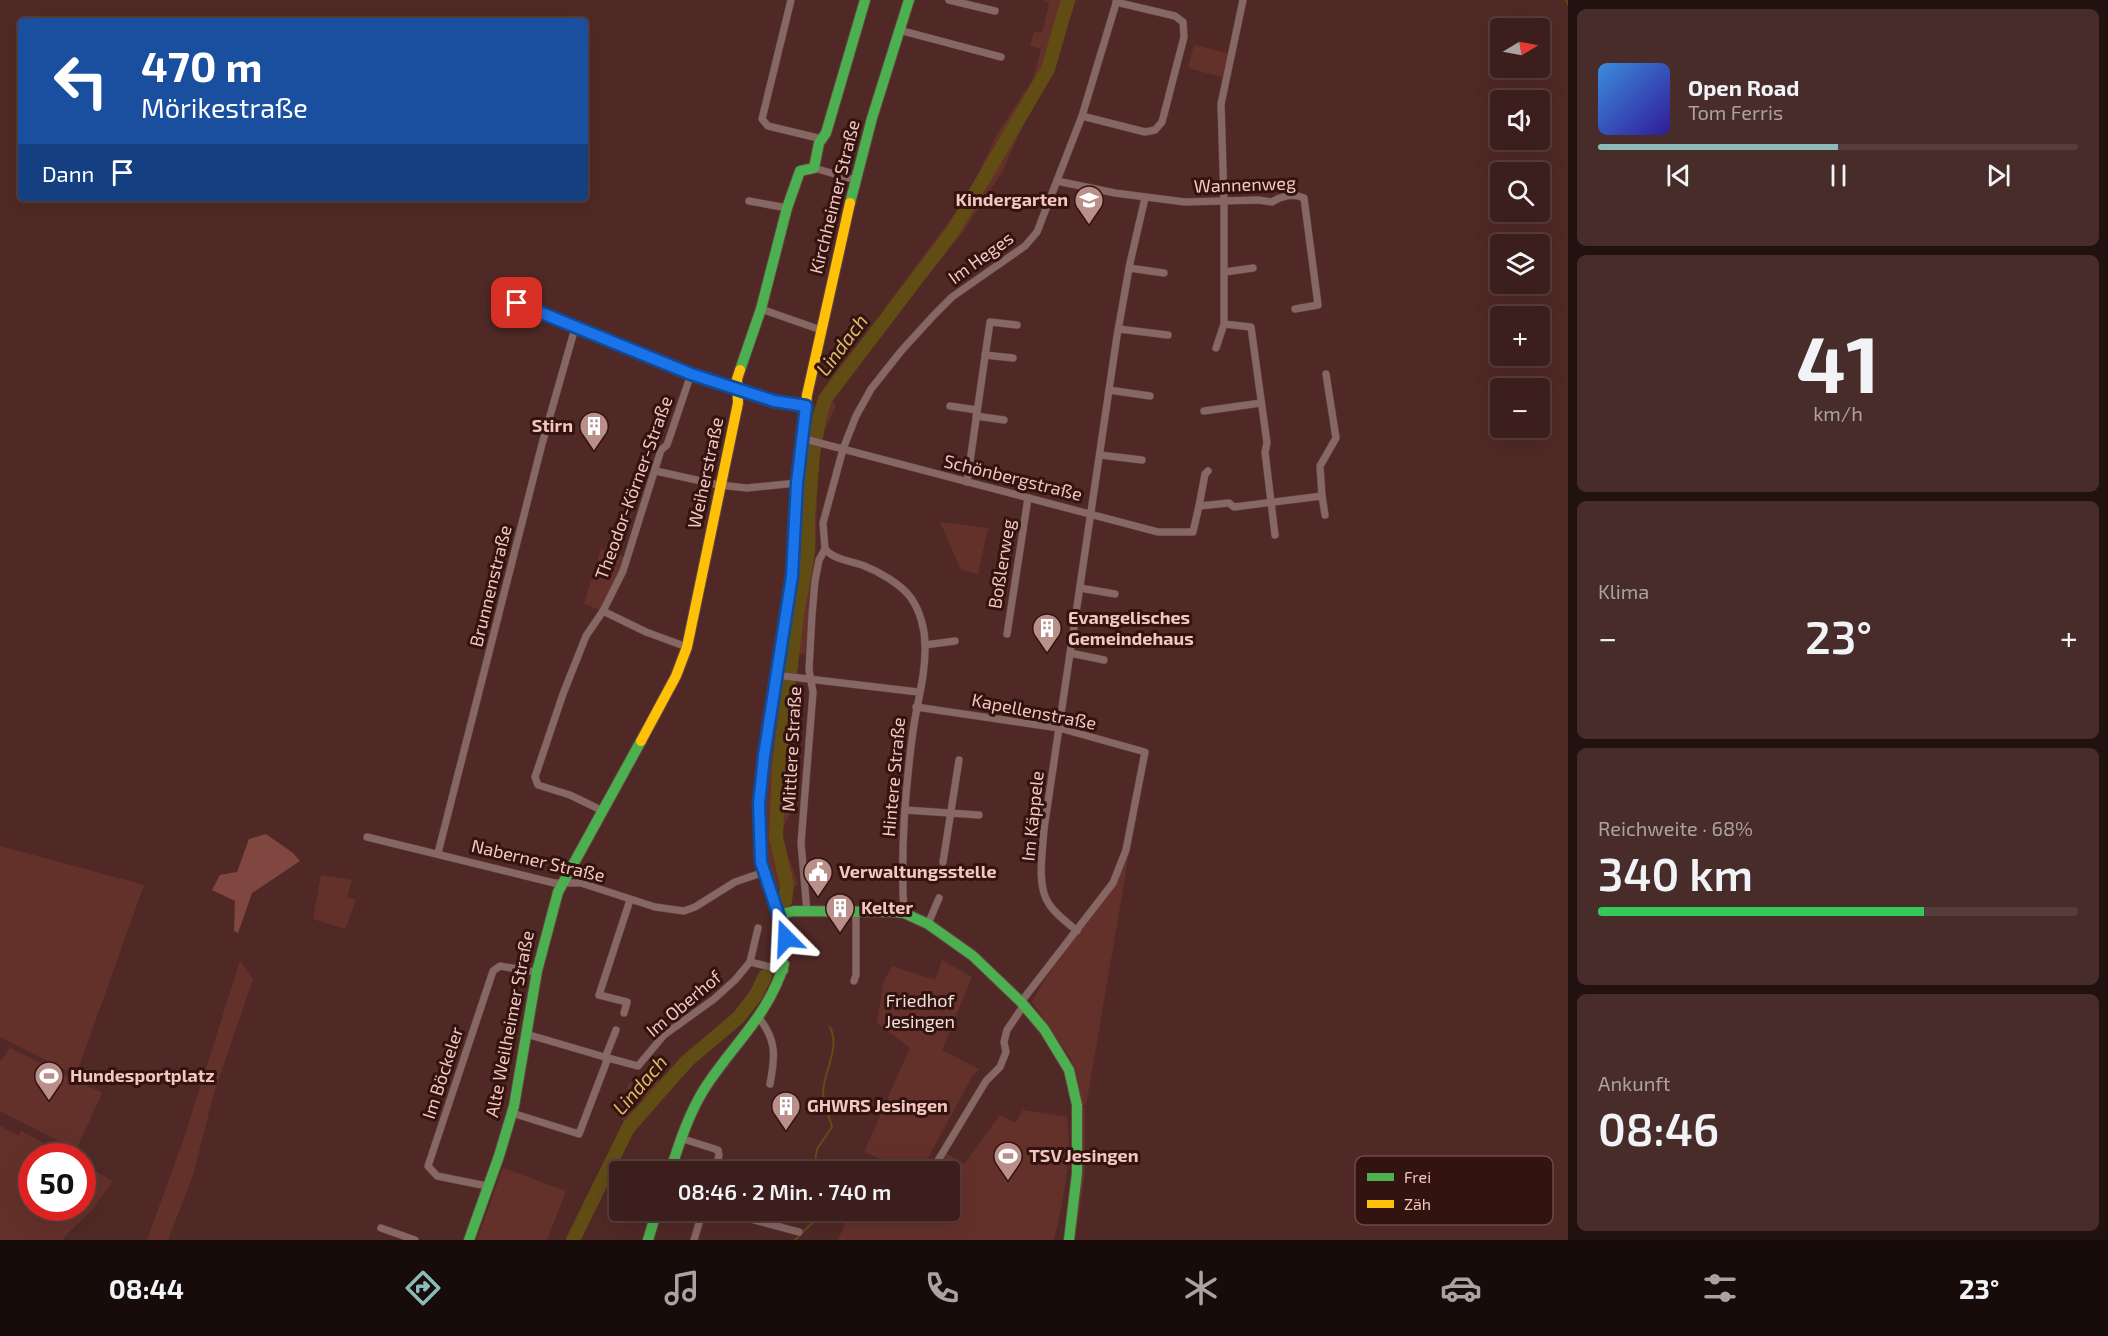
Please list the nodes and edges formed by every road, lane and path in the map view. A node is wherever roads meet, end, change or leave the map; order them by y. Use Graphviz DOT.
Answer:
graph roads {
  1 [pos="791,0"];
  2 [pos="865,0"];
  3 [pos="909,0"];
  4 [pos="949,0"];
  5 [pos="1243,0"];
  6 [pos="1116,1"];
  7 [pos="994,10"];
  8 [pos="899,30"];
  9 [pos="1000,57"];
  10 [pos="1082,116"];
  11 [pos="822,139"];
  12 [pos="814,168"];
  13 [pos="855,180"];
  14 [pos="1058,181"];
  15 [pos="1145,198"];
  16 [pos="749,201"];
  17 [pos="1224,201"];
  18 [pos="787,208"];
  19 [pos="1129,268"];
  20 [pos="1253,268"];
  21 [pos="1225,272"];
  22 [pos="1164,273"];
  23 [pos="517,303"];
  24 [pos="761,309"];
  25 [pos="1295,309"];
  26 [pos="1224,324"];
  27 [pos="1017,325"];
  28 [pos="575,328"];
  29 [pos="1119,329"];
  30 [pos="820,330"];
  31 [pos="1168,335"];
  32 [pos="1216,348"];
  33 [pos="985,355"];
  34 [pos="1013,358"];
  35 [pos="691,374"];
  36 [pos="1326,374"];
  37 [pos="738,390"];
  38 [pos="1109,390"];
  39 [pos="1150,396"];
  40 [pos="1261,404"];
  41 [pos="806,406"];
  42 [pos="950,406"];
  43 [pos="1204,411"];
  44 [pos="977,413"];
  45 [pos="1004,420"];
  46 [pos="806,439"];
  47 [pos="843,448"];
  48 [pos="1100,455"];
  49 [pos="1142,460"];
  50 [pos="656,471"];
  51 [pos="1208,471"];
  52 [pos="967,482"];
  53 [pos="797,483"];
  54 [pos="719,485"];
  55 [pos="1322,496"];
  56 [pos="1028,498"];
  57 [pos="1271,502"];
  58 [pos="1199,506"];
  59 [pos="1092,514"];
  60 [pos="1325,515"];
  61 [pos="1275,535"];
  62 [pos="825,549"];
  63 [pos="1080,588"];
  64 [pos="1115,594"];
  65 [pos="603,611"];
  66 [pos="1007,634"];
  67 [pos="955,641"];
  68 [pos="925,645"];
  69 [pos="687,647"];
  70 [pos="1070,654"];
  71 [pos="1104,660"];
  72 [pos="780,676"];
  73 [pos="811,680"];
  74 [pos="918,692"];
  75 [pos="916,707"];
  76 [pos="1059,728"];
  77 [pos="959,760"];
  78 [pos="601,810"];
  79 [pos="905,810"];
  80 [pos="951,813"];
  81 [pos="979,815"];
  82 [pos="367,837"];
  83 [pos="438,853"];
  84 [pos="943,862"];
  85 [pos="764,872"];
  86 [pos="563,883"];
  87 [pos="939,898"];
  88 [pos="630,900"];
  89 [pos="807,912"];
  90 [pos="856,912"];
  91 [pos="904,913"];
  92 [pos="777,915"];
  93 [pos="928,924"];
  94 [pos="758,928"];
  95 [pos="1077,931"];
  96 [pos="750,962"];
  97 [pos="783,970"];
  98 [pos="535,972"];
  99 [pos="854,981"];
  100 [pos="1022,1004"];
  101 [pos="624,1012"];
  102 [pos="760,1019"];
  103 [pos="616,1030"];
  104 [pos="526,1034"];
  105 [pos="607,1058"];
  106 [pos="770,1084"];
  107 [pos="512,1113"];
  108 [pos="680,1138"];
  109 [pos="673,1161"];
  110 [pos="718,1161"];
  111 [pos="938,1161"];
  112 [pos="487,1186"];
  113 [pos="654,1221"];
  114 [pos="700,1221"];
  115 [pos="758,1221"];
  116 [pos="381,1228"];
  117 [pos="799,1232"];
  118 [pos="415,1240"];
  119 [pos="469,1240"];
  120 [pos="648,1240"];
  121 [pos="694,1240"];
  122 [pos="1069,1240"];
  1 -- 11 [label="street"];
  2 -- 11 [label="street"];
  3 -- 8 [label="street, Kirchheimer Straße"];
  4 -- 7 [label="street"];
  5 -- 17 [label="street"];
  6 -- 10 [label="street, Im Heges"];
  6 -- 10 [label="street"];
  8 -- 9 [label="street"];
  8 -- 13 [label="street, Kirchheimer Straße"];
  10 -- 14 [label="street, Im Heges"];
  11 -- 12 [label="street"];
  12 -- 13 [label="street"];
  12 -- 18 [label="street, Weiherstraße"];
  13 -- 30 [label="street, Kirchheimer Straße"];
  14 -- 15 [label="street, Wannenweg"];
  14 -- 47 [label="street, Im Heges"];
  15 -- 17 [label="street, Wannenweg"];
  15 -- 19 [label="street, Im Käppele"];
  16 -- 18 [label="street"];
  17 -- 21 [label="street"];
  17 -- 25 [label="street, Wannenweg"];
  18 -- 24 [label="street, Weiherstraße"];
  19 -- 22 [label="street"];
  19 -- 29 [label="street, Im Käppele"];
  20 -- 21 [label="street"];
  21 -- 26 [label="street"];
  23 -- 28 [label="street"];
  24 -- 30 [label="street"];
  24 -- 37 [label="street, Weiherstraße"];
  26 -- 32 [label="street"];
  26 -- 40 [label="street"];
  27 -- 33 [label="street"];
  28 -- 35 [label="street"];
  28 -- 83 [label="street, Brunnenstraße"];
  29 -- 31 [label="street"];
  29 -- 38 [label="street, Im Käppele"];
  30 -- 41 [label="street, Kirchheimer Straße"];
  33 -- 34 [label="street"];
  33 -- 44 [label="street"];
  35 -- 37 [label="street"];
  35 -- 50 [label="street, Theodor-Körner-Straße"];
  36 -- 55 [label="street"];
  37 -- 41 [label="street"];
  37 -- 54 [label="street, Weiherstraße"];
  38 -- 39 [label="street"];
  38 -- 48 [label="street, Im Käppele"];
  40 -- 43 [label="street"];
  40 -- 57 [label="street"];
  41 -- 46 [label="street, Kirchheimer Straße"];
  42 -- 44 [label="street"];
  44 -- 45 [label="street"];
  44 -- 52 [label="street"];
  46 -- 47 [label="street, Schönbergstraße"];
  46 -- 53 [label="street, Kirchheimer Straße"];
  47 -- 52 [label="street, Schönbergstraße"];
  47 -- 62 [label="street, Mittlere Straße"];
  48 -- 49 [label="street"];
  48 -- 59 [label="street, Im Käppele"];
  50 -- 54 [label="street"];
  50 -- 65 [label="street, Theodor-Körner-Straße"];
  51 -- 58 [label="street, Schönbergstraße"];
  52 -- 56 [label="street, Schönbergstraße"];
  53 -- 54 [label="street"];
  53 -- 72 [label="street, Kirchheimer Straße"];
  54 -- 69 [label="street, Weiherstraße"];
  55 -- 57 [label="street"];
  55 -- 60 [label="street"];
  56 -- 59 [label="street, Schönbergstraße"];
  56 -- 66 [label="street, Boßlerweg"];
  57 -- 58 [label="street"];
  57 -- 61 [label="street"];
  58 -- 59 [label="street, Schönbergstraße"];
  59 -- 63 [label="street, Im Käppele"];
  62 -- 68 [label="street, Hintere Straße"];
  62 -- 73 [label="street, Mittlere Straße"];
  63 -- 64 [label="street"];
  63 -- 70 [label="street, Im Käppele"];
  65 -- 69 [label="street"];
  65 -- 78 [label="street, Theodor-Körner-Straße"];
  67 -- 68 [label="street"];
  68 -- 74 [label="street, Hintere Straße"];
  69 -- 78 [label="street, Weiherstraße"];
  70 -- 71 [label="street"];
  70 -- 76 [label="street, Im Käppele"];
  72 -- 73 [label="street"];
  72 -- 85 [label="street, Kirchheimer Straße"];
  73 -- 74 [label="street"];
  73 -- 89 [label="street, Mittlere Straße"];
  74 -- 75 [label="street, Hintere Straße"];
  75 -- 76 [label="street, Kapellenstraße"];
  75 -- 79 [label="street, Hintere Straße"];
  76 -- 95 [label="street, Im Käppele"];
  76 -- 95 [label="street, Kapellenstraße"];
  77 -- 80 [label="street"];
  78 -- 86 [label="street, Weiherstraße"];
  79 -- 80 [label="street"];
  79 -- 91 [label="street, Hintere Straße"];
  80 -- 81 [label="street"];
  80 -- 84 [label="street"];
  82 -- 83 [label="street, Naberner Straße"];
  83 -- 86 [label="street, Naberner Straße"];
  85 -- 88 [label="street, Naberner Straße"];
  85 -- 92 [label="street, Kirchheimer Straße"];
  86 -- 88 [label="street, Naberner Straße"];
  86 -- 98 [label="street, Alte Weilheimer Straße"];
  87 -- 93 [label="street"];
  88 -- 101 [label="street"];
  89 -- 90 [label="street"];
  89 -- 92 [label="street"];
  90 -- 91 [label="street"];
  90 -- 99 [label="street"];
  91 -- 93 [label="street"];
  92 -- 97 [label="street, Kirchheimer Straße"];
  93 -- 100 [label="street"];
  94 -- 96 [label="street"];
  95 -- 100 [label="street"];
  96 -- 97 [label="street"];
  96 -- 105 [label="street, Im Oberhof"];
  97 -- 102 [label="street, Kirchheimer Straße"];
  98 -- 104 [label="street, Alte Weilheimer Straße"];
  98 -- 112 [label="street, Im Böckeler"];
  100 -- 111 [label="street"];
  100 -- 122 [label="street"];
  102 -- 106 [label="street"];
  102 -- 108 [label="street, Kirchheimer Straße"];
  103 -- 105 [label="street"];
  104 -- 105 [label="street"];
  104 -- 107 [label="street, Alte Weilheimer Straße"];
  105 -- 107 [label="street"];
  107 -- 112 [label="street, Alte Weilheimer Straße"];
  108 -- 109 [label="street, Kirchheimer Straße"];
  108 -- 110 [label="street"];
  112 -- 119 [label="street, Alte Weilheimer Straße"];
  113 -- 120 [label="street"];
  114 -- 121 [label="street"];
  115 -- 117 [label="street"];
  116 -- 118 [label="street"];
}
